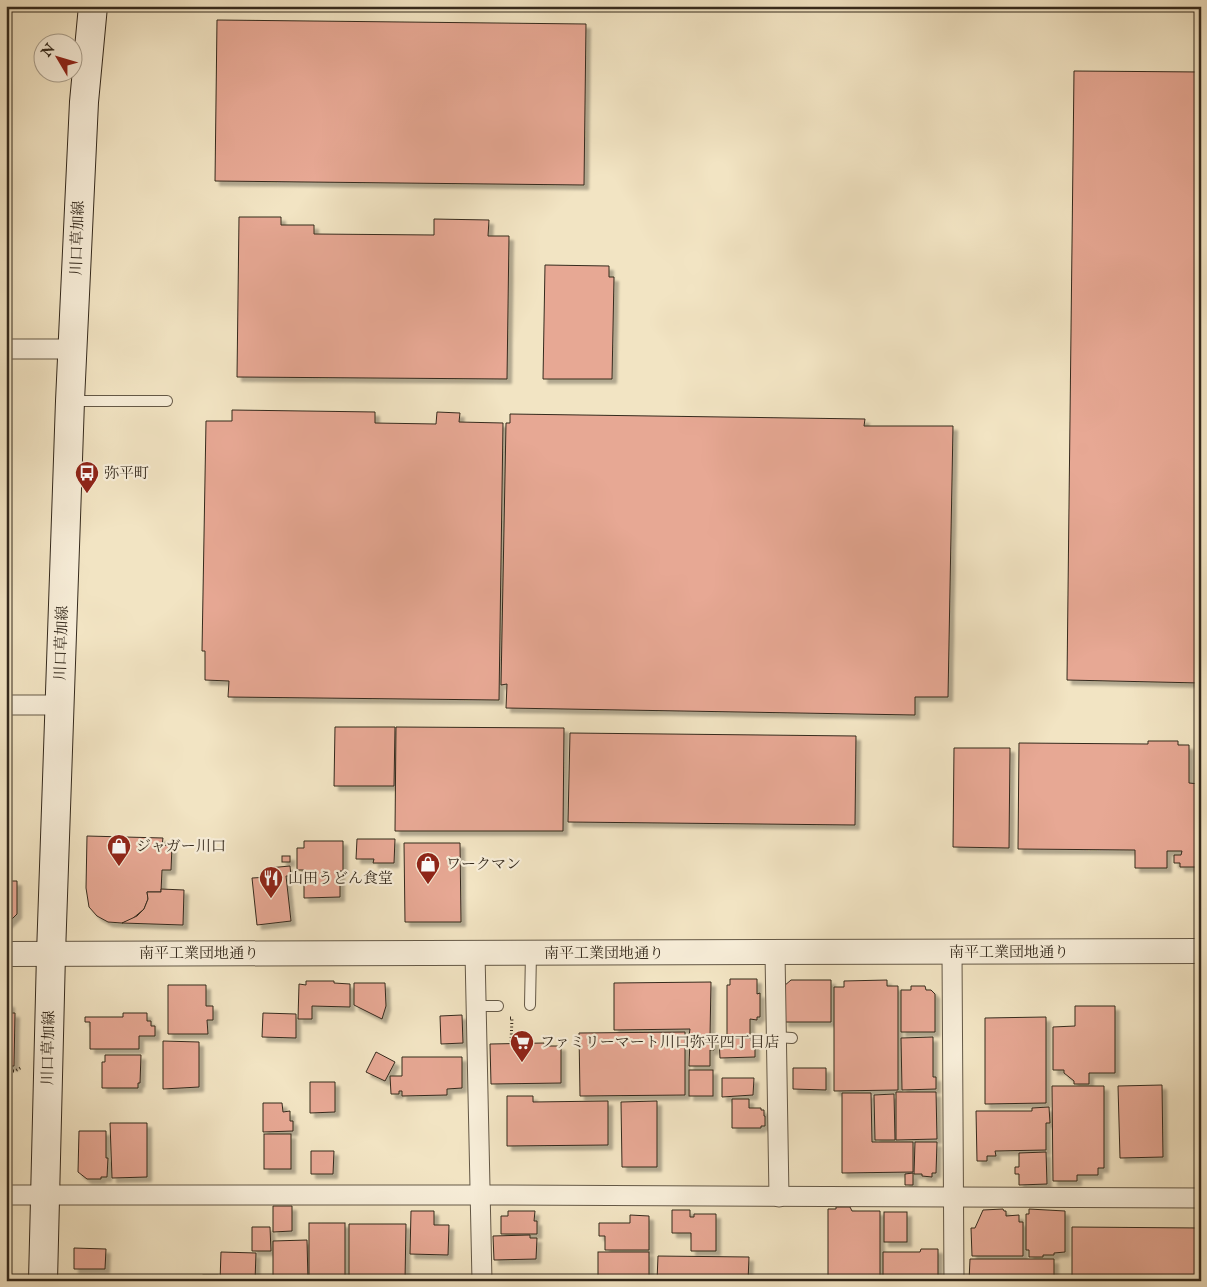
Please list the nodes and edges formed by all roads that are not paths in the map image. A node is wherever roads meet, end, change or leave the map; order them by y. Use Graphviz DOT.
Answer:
graph roads {
  1 [pos="93,6"];
  2 [pos="72,349"];
  3 [pos="6,350"];
  4 [pos="70,401"];
  5 [pos="167,401"];
  6 [pos="6,705"];
  7 [pos="59,705"];
  8 [pos="1201,951"];
  9 [pos="475,953"];
  10 [pos="531,953"];
  11 [pos="775,953"];
  12 [pos="952,953"];
  13 [pos="6,954"];
  14 [pos="51,954"];
  15 [pos="530,1005"];
  16 [pos="476,1006"];
  17 [pos="498,1006"];
  18 [pos="481,1194"];
  19 [pos="6,1195"];
  20 [pos="45,1195"];
  21 [pos="953,1196"];
  22 [pos="779,1197"];
  23 [pos="1201,1198"];
  24 [pos="43,1281"];
  25 [pos="482,1281"];
  26 [pos="954,1281"];
  1 -- 2 [label="main road, 川口草加線"];
  2 -- 3 [label="street"];
  2 -- 4 [label="main road, 川口草加線"];
  4 -- 5 [label="lane"];
  4 -- 7 [label="main road, 川口草加線"];
  6 -- 7 [label="street"];
  7 -- 14 [label="main road, 川口草加線"];
  8 -- 12 [label="street, 南平工業団地通り"];
  9 -- 10 [label="street, 南平工業団地通り"];
  9 -- 14 [label="street, 南平工業団地通り"];
  9 -- 16 [label="street"];
  10 -- 11 [label="street, 南平工業団地通り"];
  10 -- 15 [label="lane"];
  11 -- 12 [label="street, 南平工業団地通り"];
  11 -- 22 [label="street"];
  12 -- 21 [label="street"];
  13 -- 14 [label="street, 南平工業団地通り"];
  14 -- 20 [label="main road, 川口草加線"];
  16 -- 17 [label="lane"];
  16 -- 18 [label="street"];
  18 -- 20 [label="street"];
  18 -- 22 [label="street"];
  18 -- 25 [label="street"];
  19 -- 20 [label="street"];
  20 -- 24 [label="main road, 川口草加線"];
  21 -- 22 [label="street"];
  21 -- 23 [label="street"];
  21 -- 26 [label="street"];
}
